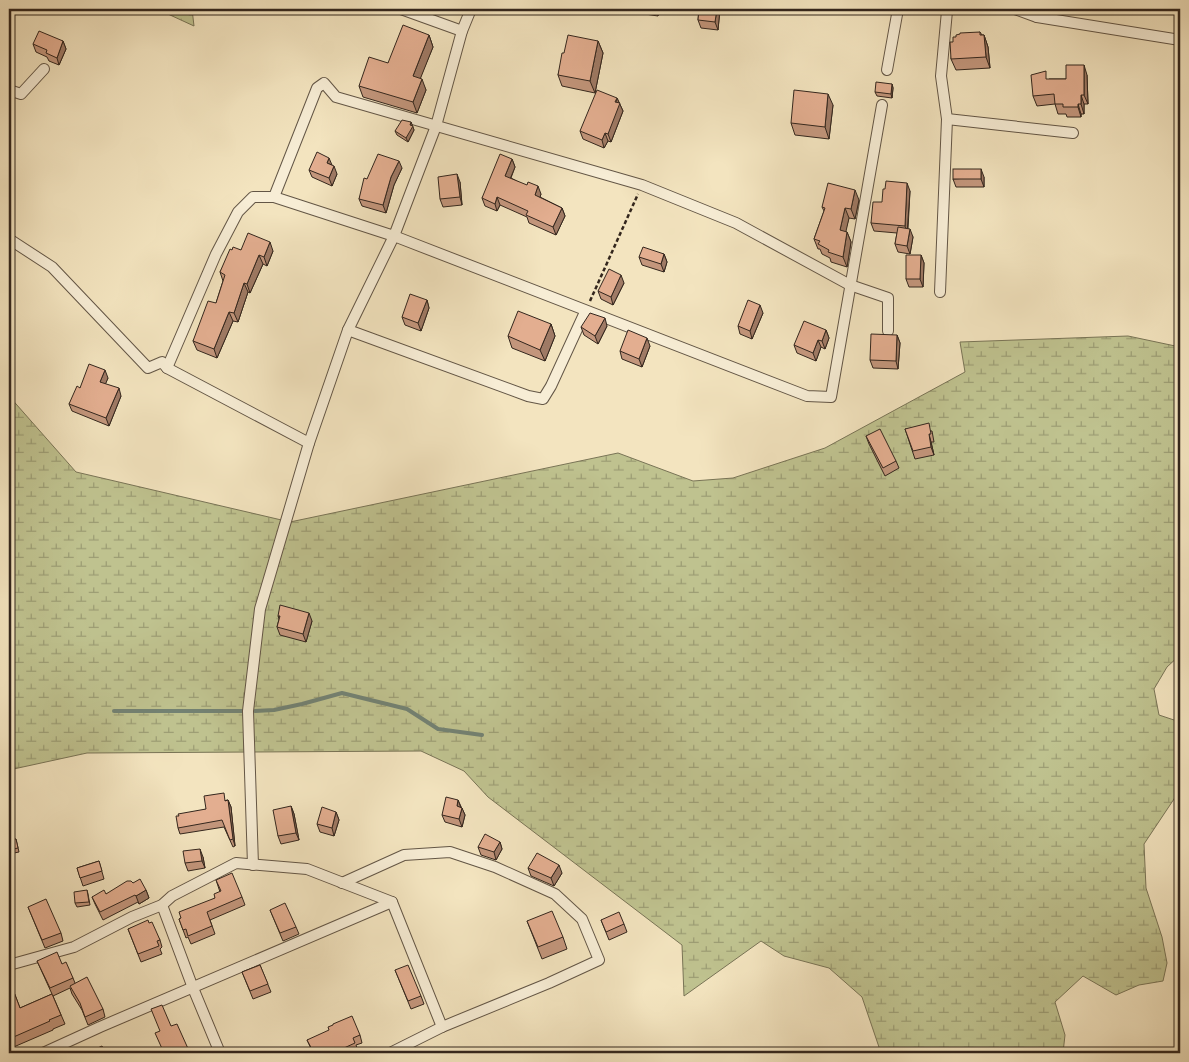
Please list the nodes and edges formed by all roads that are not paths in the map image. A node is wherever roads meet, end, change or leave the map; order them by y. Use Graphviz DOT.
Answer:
graph roads {
  1 [pos="402,9"];
  2 [pos="470,9"];
  3 [pos="898,9"];
  4 [pos="952,9"];
  5 [pos="1015,9"];
  6 [pos="1039,13"];
  7 [pos="462,31"];
  8 [pos="1180,40"];
  9 [pos="44,68"];
  10 [pos="888,70"];
  11 [pos="9,90"];
  12 [pos="882,105"];
  13 [pos="947,119"];
  14 [pos="436,126"];
  15 [pos="1073,133"];
  16 [pos="274,197"];
  17 [pos="394,236"];
  18 [pos="9,239"];
  19 [pos="850,285"];
  20 [pos="940,292"];
  21 [pos="586,312"];
  22 [pos="348,330"];
  23 [pos="888,331"];
  24 [pos="167,368"];
  25 [pos="309,443"];
  26 [pos="253,865"];
  27 [pos="342,883"];
  28 [pos="392,902"];
  29 [pos="162,905"];
  30 [pos="9,965"];
  31 [pos="193,988"];
  32 [pos="442,1027"];
  33 [pos="43,1053"];
  34 [pos="220,1053"];
  35 [pos="390,1053"];
  1 -- 7 [label="street"];
  2 -- 7 [label="street"];
  3 -- 10 [label="street"];
  4 -- 13 [label="street"];
  5 -- 6 [label="street"];
  6 -- 8 [label="street"];
  7 -- 14 [label="street"];
  9 -- 11 [label="street"];
  12 -- 19 [label="street"];
  13 -- 15 [label="street"];
  13 -- 20 [label="street"];
  14 -- 16 [label="street"];
  14 -- 17 [label="street"];
  14 -- 19 [label="street"];
  16 -- 17 [label="street"];
  16 -- 24 [label="street"];
  17 -- 21 [label="street"];
  17 -- 22 [label="street"];
  18 -- 24 [label="street"];
  19 -- 21 [label="street"];
  19 -- 23 [label="street"];
  21 -- 22 [label="street"];
  22 -- 25 [label="street"];
  24 -- 25 [label="street"];
  25 -- 26 [label="street"];
  26 -- 27 [label="street"];
  26 -- 29 [label="street"];
  27 -- 28 [label="street"];
  27 -- 32 [label="street"];
  28 -- 31 [label="street"];
  28 -- 32 [label="street"];
  29 -- 30 [label="street"];
  29 -- 31 [label="street"];
  31 -- 33 [label="street"];
  31 -- 34 [label="street"];
  32 -- 35 [label="street"];
}
